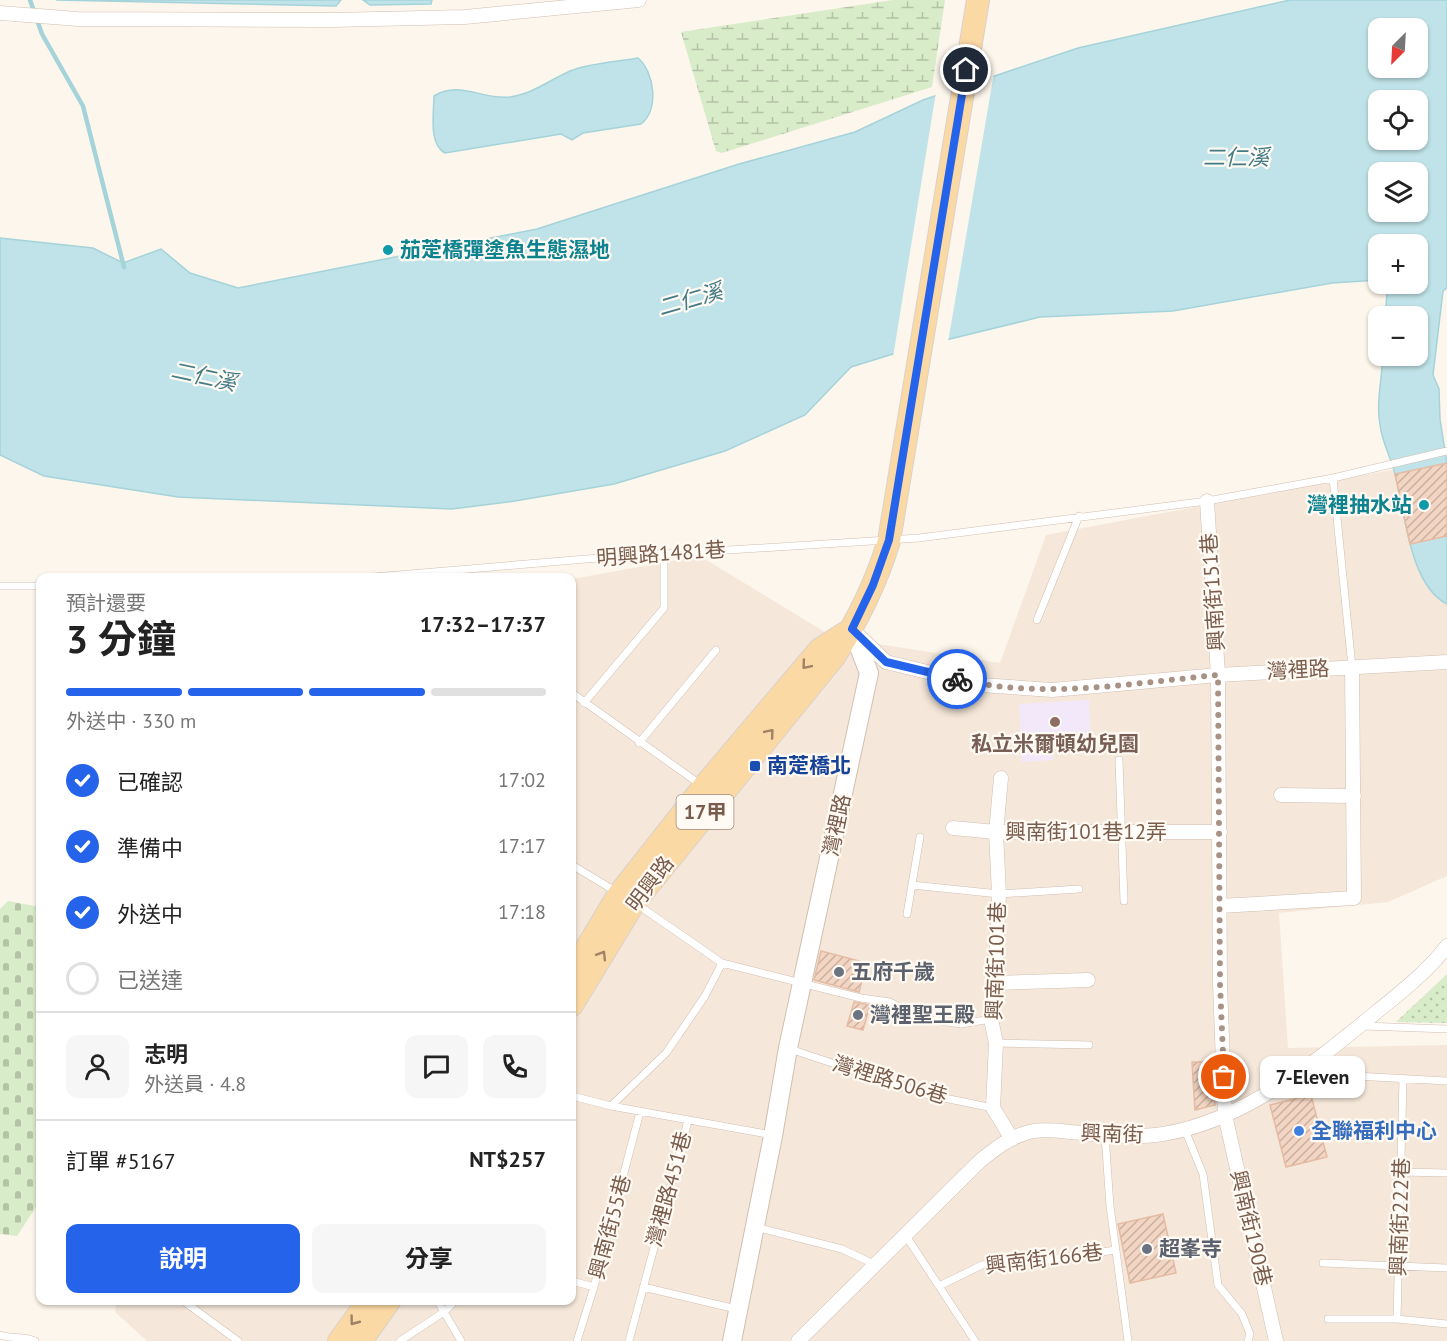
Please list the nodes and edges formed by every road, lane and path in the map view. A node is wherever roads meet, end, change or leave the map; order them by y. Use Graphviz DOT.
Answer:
graph roads {
  1 [pos="639,0"];
  2 [pos="978,0"];
  3 [pos="0,13"];
  4 [pos="1447,451"];
  5 [pos="1333,478"];
  6 [pos="1207,501"];
  7 [pos="1079,516"];
  8 [pos="889,540"];
  9 [pos="664,555"];
  10 [pos="428,573"];
  11 [pos="0,586"];
  12 [pos="36,586"];
  13 [pos="1037,620"];
  14 [pos="852,629"];
  15 [pos="716,650"];
  16 [pos="1447,663"];
  17 [pos="1352,667"];
  18 [pos="1218,675"];
  19 [pos="576,696"];
  20 [pos="584,703"];
  21 [pos="639,743"];
  22 [pos="1119,760"];
  23 [pos="1000,778"];
  24 [pos="704,786"];
  25 [pos="1281,795"];
  26 [pos="1354,796"];
  27 [pos="953,828"];
  28 [pos="1120,831"];
  29 [pos="996,832"];
  30 [pos="1220,832"];
  31 [pos="920,837"];
  32 [pos="576,867"];
  33 [pos="912,885"];
  34 [pos="1079,889"];
  35 [pos="999,894"];
  36 [pos="627,898"];
  37 [pos="1124,901"];
  38 [pos="1220,906"];
  39 [pos="907,914"];
  40 [pos="1447,945"];
  41 [pos="722,963"];
  42 [pos="576,967"];
  43 [pos="1088,980"];
  44 [pos="803,982"];
  45 [pos="995,983"];
  46 [pos="576,997"];
  47 [pos="991,1019"];
  48 [pos="1360,1026"];
  49 [pos="1447,1029"];
  50 [pos="996,1043"];
  51 [pos="1089,1045"];
  52 [pos="788,1048"];
  53 [pos="1300,1073"];
  54 [pos="1403,1079"];
  55 [pos="1447,1081"];
  56 [pos="576,1097"];
  57 [pos="611,1106"];
  58 [pos="993,1107"];
  59 [pos="639,1112"];
  60 [pos="1225,1115"];
  61 [pos="688,1121"];
  62 [pos="1185,1130"];
  63 [pos="774,1136"];
  64 [pos="1105,1136"];
  65 [pos="1012,1138"];
  66 [pos="1401,1172"];
  67 [pos="1447,1173"];
  68 [pos="756,1227"];
  69 [pos="906,1236"];
  70 [pos="1116,1250"];
  71 [pos="1323,1263"];
  72 [pos="877,1265"];
  73 [pos="1398,1266"];
  74 [pos="1447,1268"];
  75 [pos="576,1282"];
  76 [pos="941,1286"];
  77 [pos="594,1287"];
  78 [pos="642,1287"];
  79 [pos="189,1305"];
  80 [pos="365,1305"];
  81 [pos="386,1305"];
  82 [pos="440,1305"];
  83 [pos="451,1305"];
  84 [pos="739,1310"];
  85 [pos="444,1312"];
  86 [pos="1328,1319"];
  87 [pos="1397,1319"];
  88 [pos="1447,1324"];
  89 [pos="0,1335"];
  90 [pos="35,1341"];
  91 [pos="238,1341"];
  92 [pos="339,1341"];
  93 [pos="361,1341"];
  94 [pos="400,1341"];
  95 [pos="461,1341"];
  96 [pos="577,1341"];
  97 [pos="629,1341"];
  98 [pos="732,1341"];
  99 [pos="798,1341"];
  100 [pos="975,1341"];
  101 [pos="1128,1341"];
  102 [pos="1248,1341"];
  103 [pos="1276,1341"];
  1 -- 3 [label="street"];
  2 -- 8 [label="main road, 17甲"];
  4 -- 5 [label="lane"];
  5 -- 6 [label="lane"];
  5 -- 17 [label="lane"];
  6 -- 7 [label="lane"];
  6 -- 18 [label="street, 興南街151巷"];
  7 -- 8 [label="lane"];
  7 -- 13 [label="lane"];
  8 -- 9 [label="lane, 明興路1481巷"];
  8 -- 14 [label="main road, 明興路 / 17甲"];
  9 -- 10 [label="lane, 明興路1481巷"];
  9 -- 20 [label="lane"];
  11 -- 12 [label="lane"];
  14 -- 18 [label="street, 灣裡路"];
  14 -- 24 [label="main road, 明興路 / 17甲, one-way"];
  36 -- 14 [label="main road, 明興路 / 17甲, one-way"];
  14 -- 44 [label="street, 灣裡路"];
  15 -- 21 [label="lane"];
  16 -- 17 [label="street, 灣裡路"];
  17 -- 18 [label="street, 灣裡路"];
  17 -- 26 [label="street"];
  18 -- 30 [label="street, 興南街151巷"];
  19 -- 20 [label="lane"];
  20 -- 21 [label="lane"];
  21 -- 24 [label="lane"];
  22 -- 28 [label="lane"];
  23 -- 29 [label="street, 興南街101巷"];
  24 -- 36 [label="main road, 明興路 / 17甲"];
  25 -- 26 [label="street"];
  26 -- 38 [label="street"];
  27 -- 29 [label="street, 興南街101巷12弄"];
  28 -- 29 [label="street, 興南街101巷12弄"];
  28 -- 30 [label="street, 興南街101巷12弄"];
  28 -- 37 [label="lane"];
  29 -- 35 [label="street, 興南街101巷"];
  30 -- 38 [label="street, 興南街151巷"];
  31 -- 33 [label="lane"];
  32 -- 36 [label="lane"];
  33 -- 35 [label="lane"];
  33 -- 39 [label="lane"];
  34 -- 35 [label="lane"];
  35 -- 45 [label="street, 興南街101巷"];
  36 -- 41 [label="lane"];
  36 -- 42 [label="main road, 明興路 / 17甲"];
  46 -- 36 [label="main road, 明興路 / 17甲, one-way"];
  38 -- 60 [label="street, 興南街151巷"];
  40 -- 48 [label="street, 興南街"];
  41 -- 44 [label="lane"];
  41 -- 57 [label="lane"];
  43 -- 45 [label="street"];
  44 -- 47 [label="lane"];
  44 -- 52 [label="street, 灣裡路"];
  45 -- 47 [label="street, 興南街101巷"];
  47 -- 50 [label="street, 興南街101巷"];
  48 -- 49 [label="lane"];
  48 -- 53 [label="street, 興南街"];
  50 -- 51 [label="lane"];
  50 -- 58 [label="street, 興南街101巷"];
  52 -- 58 [label="lane, 灣裡路506巷"];
  52 -- 63 [label="street, 灣裡路"];
  53 -- 54 [label="lane"];
  53 -- 60 [label="street, 興南街"];
  54 -- 55 [label="lane"];
  54 -- 66 [label="lane, 興南街222巷"];
  56 -- 57 [label="lane"];
  57 -- 59 [label="lane"];
  58 -- 65 [label="street"];
  59 -- 61 [label="lane"];
  59 -- 77 [label="lane, 興南街55巷"];
  60 -- 62 [label="street, 興南街"];
  60 -- 103 [label="street, 興南街190巷"];
  61 -- 63 [label="lane, 灣裡路451巷"];
  61 -- 78 [label="lane, 灣裡路451巷"];
  62 -- 64 [label="street, 興南街"];
  62 -- 102 [label="lane"];
  63 -- 68 [label="street, 灣裡路"];
  64 -- 65 [label="street, 興南街"];
  64 -- 70 [label="lane, 興南街166巷"];
  65 -- 69 [label="street, 興南街"];
  66 -- 67 [label="lane"];
  66 -- 73 [label="lane, 興南街222巷"];
  68 -- 72 [label="lane"];
  68 -- 84 [label="street, 灣裡路"];
  69 -- 72 [label="street, 興南街"];
  69 -- 76 [label="lane"];
  70 -- 76 [label="lane, 興南街166巷"];
  70 -- 101 [label="lane, 興南街166巷"];
  71 -- 73 [label="lane"];
  72 -- 99 [label="street, 興南街"];
  73 -- 74 [label="lane"];
  73 -- 87 [label="lane, 興南街222巷"];
  75 -- 77 [label="lane"];
  76 -- 100 [label="lane"];
  77 -- 96 [label="lane, 興南街55巷"];
  78 -- 84 [label="lane"];
  78 -- 97 [label="lane, 灣裡路451巷"];
  79 -- 91 [label="lane"];
  80 -- 92 [label="main road, one-way"];
  81 -- 93 [label="main road"];
  82 -- 85 [label="lane"];
  83 -- 85 [label="lane"];
  84 -- 98 [label="street, 灣裡路"];
  85 -- 94 [label="lane"];
  85 -- 95 [label="lane"];
  86 -- 87 [label="lane"];
  87 -- 88 [label="lane"];
  89 -- 90 [label="lane"];
}
